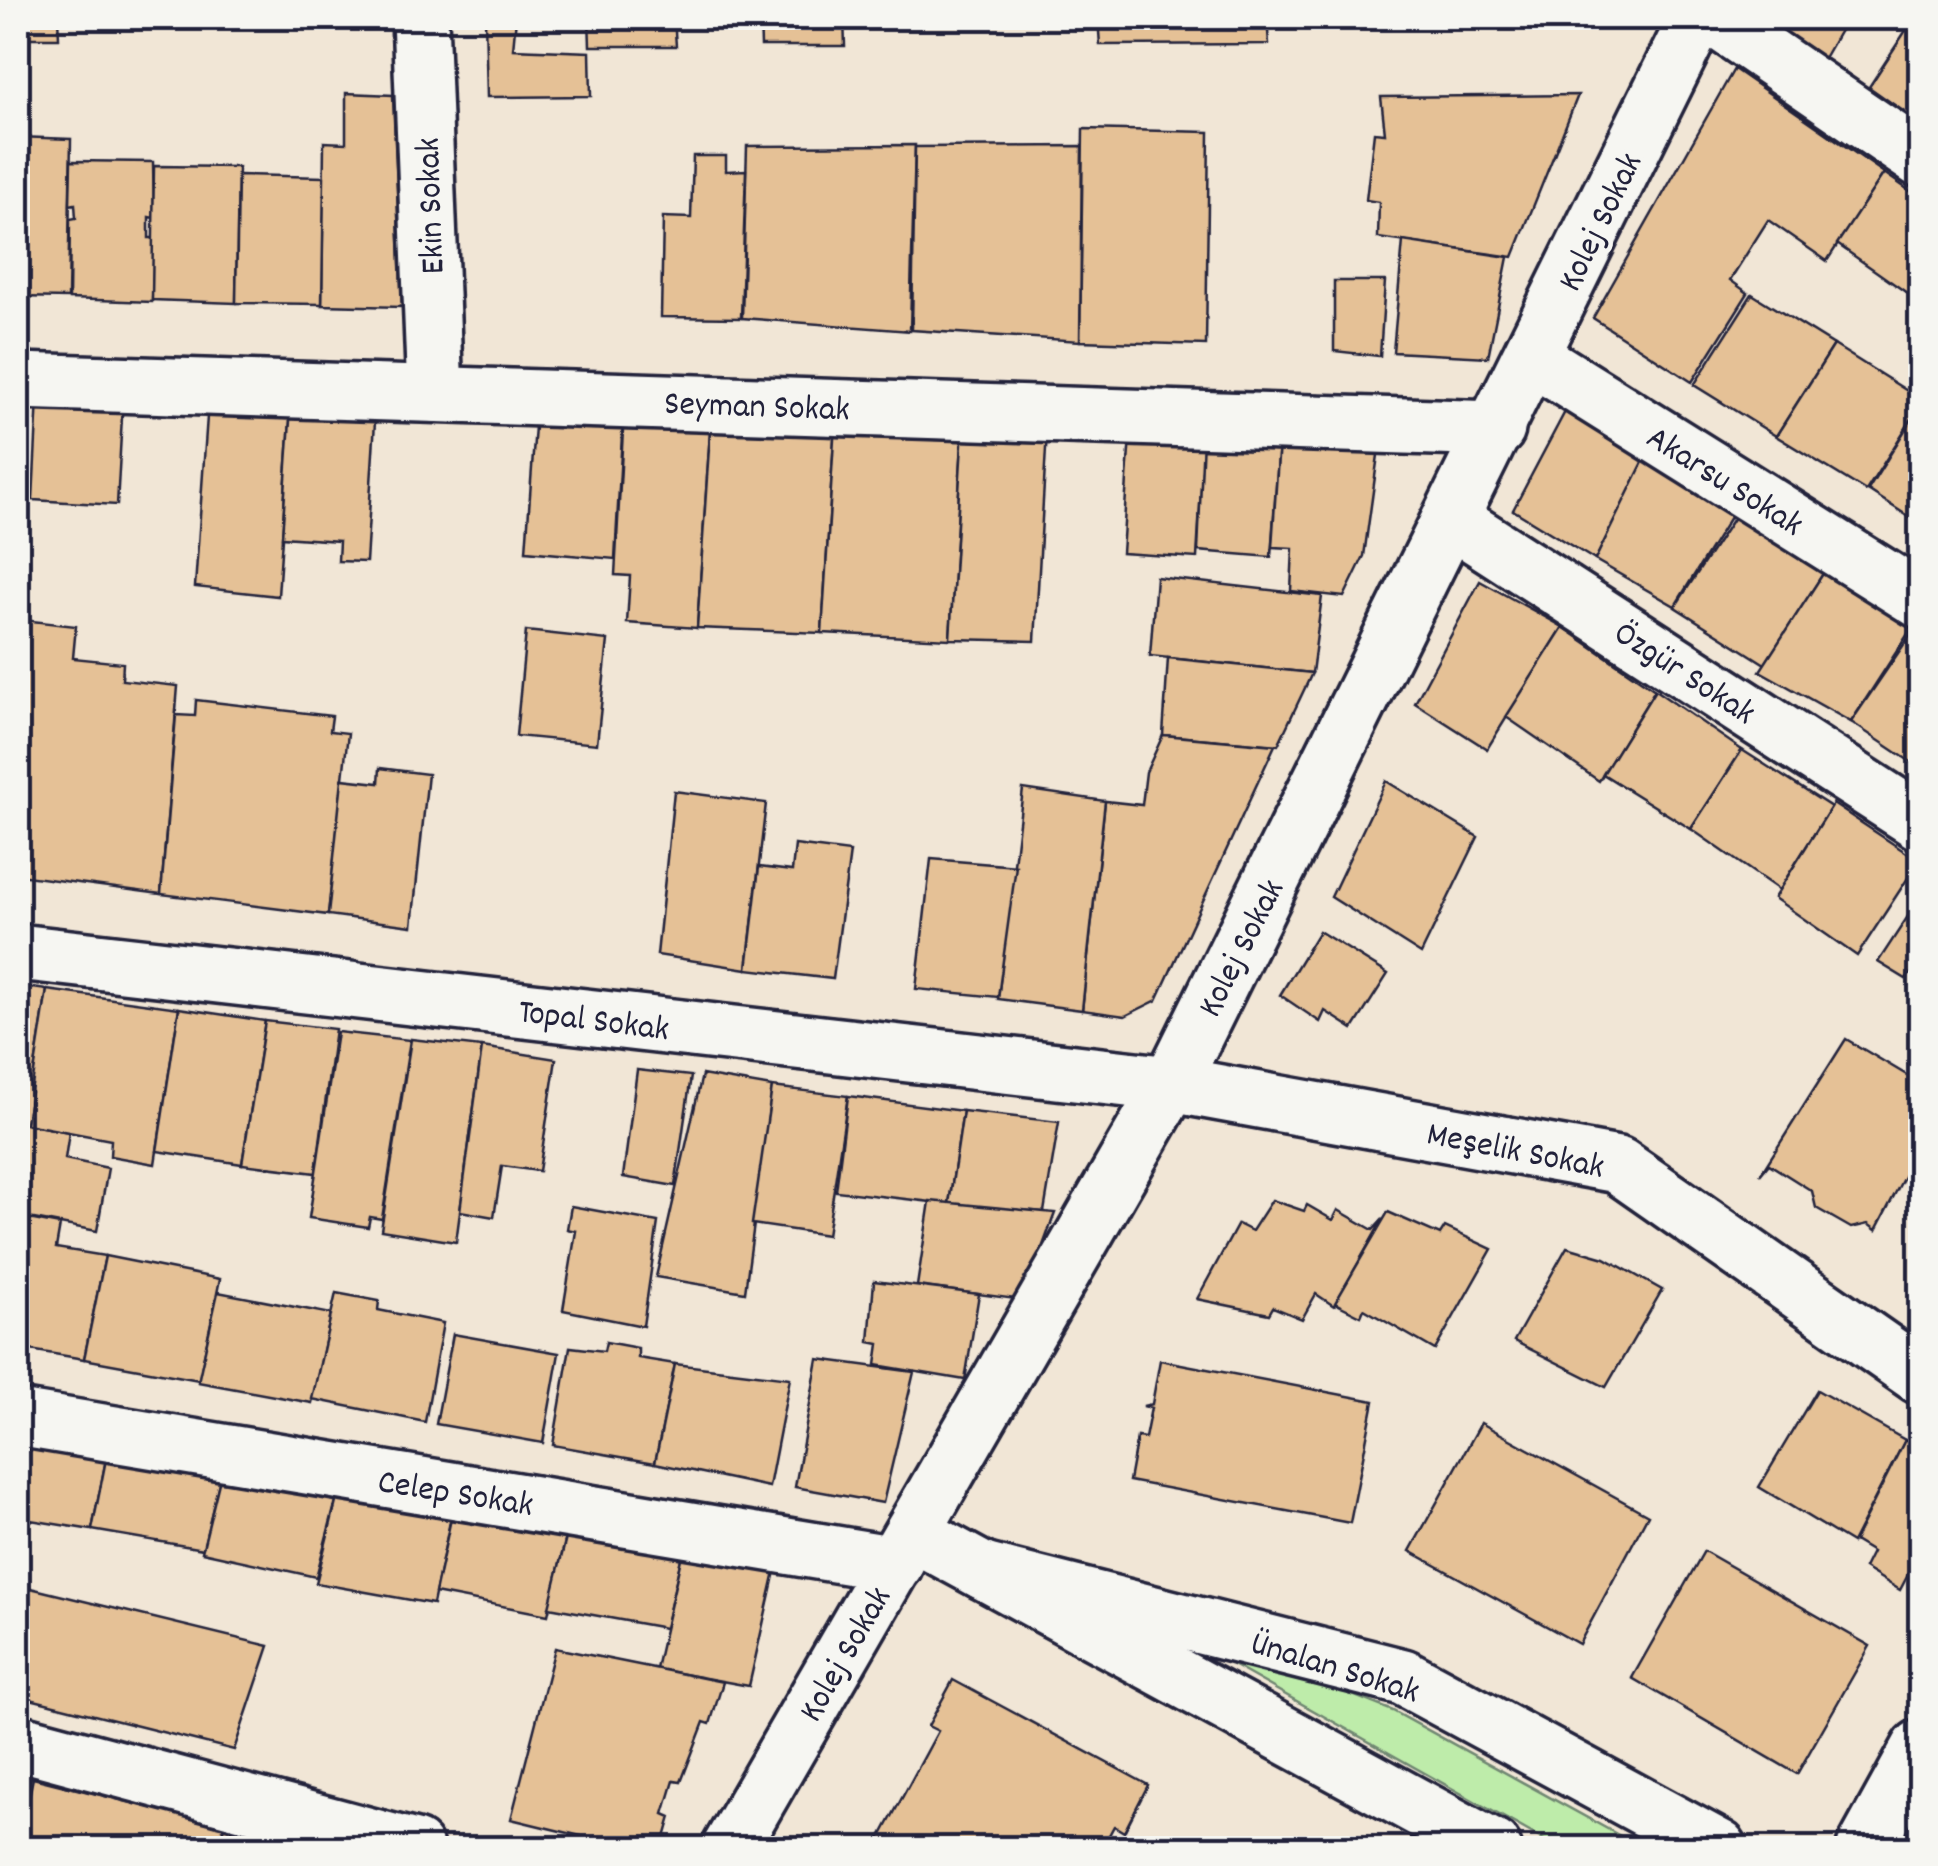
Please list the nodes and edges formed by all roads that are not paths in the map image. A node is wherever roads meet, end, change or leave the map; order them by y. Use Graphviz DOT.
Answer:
graph roads {
  1 [pos="420,18"];
  2 [pos="1697,18"];
  3 [pos="1714,18"];
  4 [pos="1920,159"];
  5 [pos="1532,358"];
  6 [pos="18,381"];
  7 [pos="435,394"];
  8 [pos="1497,429"];
  9 [pos="1452,520"];
  10 [pos="1920,600"];
  11 [pos="1920,822"];
  12 [pos="18,952"];
  13 [pos="1171,1084"];
  14 [pos="1920,1376"];
  15 [pos="18,1418"];
  16 [pos="904,1549"];
  17 [pos="983,1571"];
  18 [pos="18,1742"];
  19 [pos="1920,1748"];
  20 [pos="415,1848"];
  21 [pos="730,1848"];
  22 [pos="1493,1848"];
  23 [pos="1719,1848"];
  24 [pos="1865,1848"];
  1 -- 7 [label="street, Ekin Sokak"];
  2 -- 5 [label="street, Kolej Sokak"];
  3 -- 4 [label="street"];
  5 -- 8 [label="street, Kolej Sokak"];
  5 -- 10 [label="street, Akarsu Sokak"];
  6 -- 7 [label="street, Seyman Sokak"];
  7 -- 8 [label="street, Seyman Sokak"];
  8 -- 9 [label="street, Kolej Sokak"];
  9 -- 11 [label="street, Özgür Sokak"];
  9 -- 13 [label="street, Kolej Sokak"];
  12 -- 13 [label="street, Topal Sokak"];
  13 -- 14 [label="street, Meşelik Sokak"];
  13 -- 16 [label="street, Kolej Sokak"];
  15 -- 16 [label="street, Celep Sokak"];
  16 -- 17 [label="street, Ünalan Sokak"];
  16 -- 21 [label="street, Kolej Sokak"];
  17 -- 22 [label="street, Ünalan Sokak"];
  17 -- 23 [label="street, Ünalan Sokak"];
  18 -- 20 [label="street"];
  19 -- 24 [label="street"];
}
